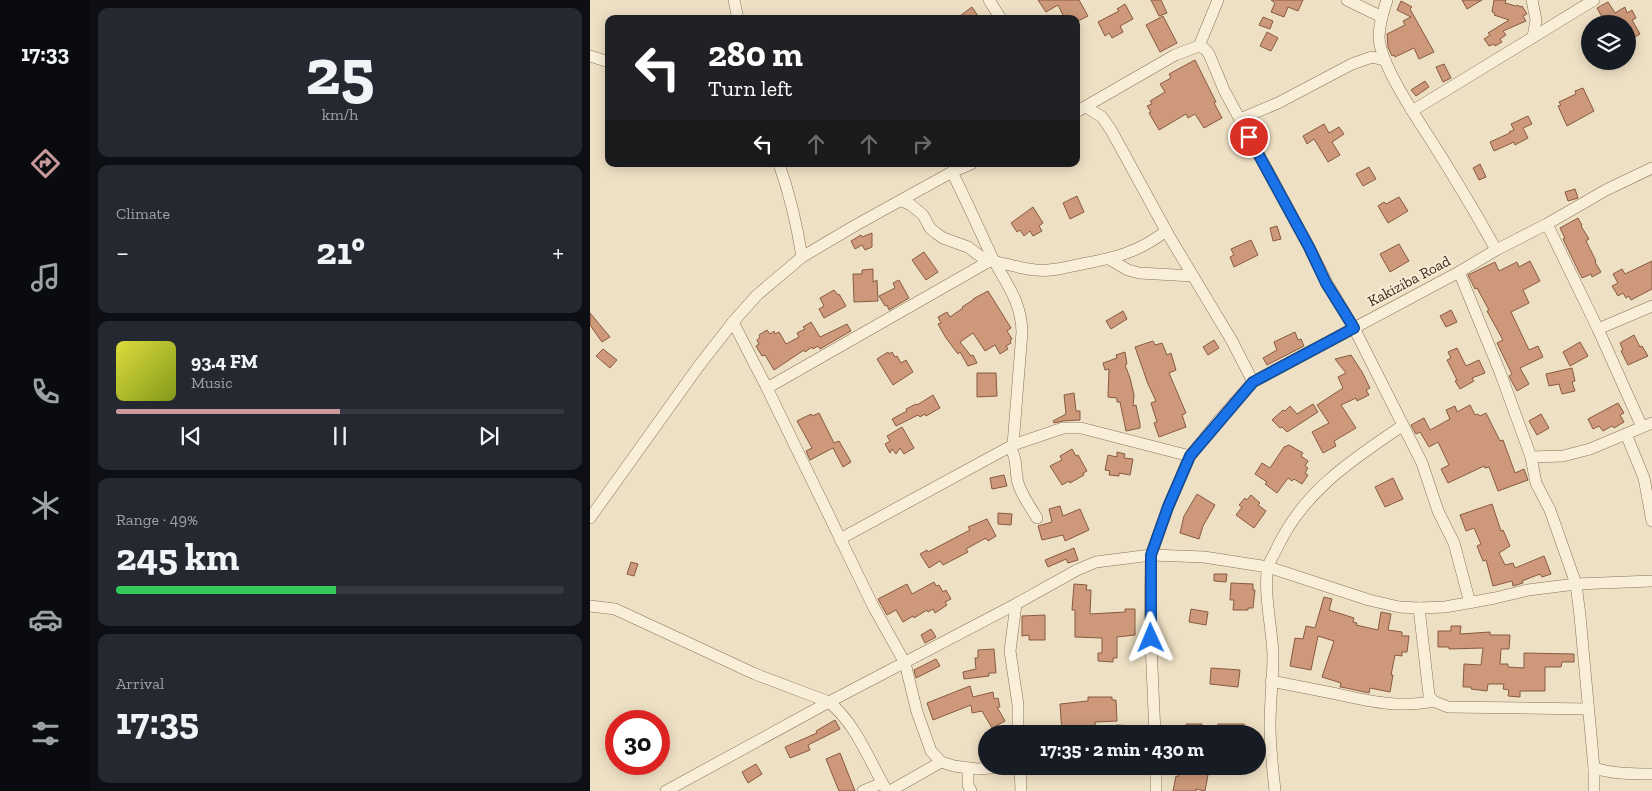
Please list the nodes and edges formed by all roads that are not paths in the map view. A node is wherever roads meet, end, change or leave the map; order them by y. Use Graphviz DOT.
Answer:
graph roads {
  1 [pos="734,0"];
  2 [pos="1218,0"];
  3 [pos="1347,0"];
  4 [pos="1388,0"];
  5 [pos="1532,0"];
  6 [pos="1594,0"];
  7 [pos="994,2"];
  8 [pos="737,15"];
  9 [pos="999,15"];
  10 [pos="1382,17"];
  11 [pos="1533,37"];
  12 [pos="1199,46"];
  13 [pos="590,56"];
  14 [pos="1384,60"];
  15 [pos="605,61"];
  16 [pos="1081,109"];
  17 [pos="1412,111"];
  18 [pos="1240,119"];
  19 [pos="780,167"];
  20 [pos="964,167"];
  21 [pos="1652,168"];
  22 [pos="952,172"];
  23 [pos="902,201"];
  24 [pos="1547,224"];
  25 [pos="1166,231"];
  26 [pos="1496,250"];
  27 [pos="802,257"];
  28 [pos="1109,259"];
  29 [pos="992,261"];
  30 [pos="1459,272"];
  31 [pos="1193,276"];
  32 [pos="1652,306"];
  33 [pos="733,322"];
  34 [pos="1354,328"];
  35 [pos="1598,329"];
  36 [pos="1253,382"];
  37 [pos="767,388"];
  38 [pos="1647,425"];
  39 [pos="1402,426"];
  40 [pos="1626,434"];
  41 [pos="1011,446"];
  42 [pos="1190,456"];
  43 [pos="1531,457"];
  44 [pos="590,518"];
  45 [pos="1037,518"];
  46 [pos="1652,521"];
  47 [pos="840,539"];
  48 [pos="1151,555"];
  49 [pos="1268,567"];
  50 [pos="1652,577"];
  51 [pos="1652,581"];
  52 [pos="1576,584"];
  53 [pos="1470,603"];
  54 [pos="1016,604"];
  55 [pos="590,606"];
  56 [pos="1419,608"];
  57 [pos="905,664"];
  58 [pos="1271,681"];
  59 [pos="1433,701"];
  60 [pos="830,702"];
  61 [pos="1588,708"];
  62 [pos="1018,725"];
  63 [pos="1155,725"];
  64 [pos="941,762"];
  65 [pos="968,768"];
  66 [pos="978,768"];
  67 [pos="1594,768"];
  68 [pos="1652,774"];
  69 [pos="1020,775"];
  70 [pos="1156,775"];
  71 [pos="886,788"];
  72 [pos="666,791"];
  73 [pos="863,791"];
  74 [pos="970,791"];
  75 [pos="1021,791"];
  76 [pos="1156,791"];
  77 [pos="1275,791"];
  78 [pos="1594,791"];
  1 -- 8 [label="street"];
  2 -- 12 [label="street"];
  3 -- 10 [label="street"];
  4 -- 10 [label="street"];
  5 -- 11 [label="street"];
  6 -- 11 [label="street"];
  7 -- 9 [label="street"];
  10 -- 14 [label="street"];
  11 -- 17 [label="street"];
  12 -- 16 [label="street"];
  12 -- 18 [label="street"];
  13 -- 15 [label="street"];
  14 -- 17 [label="street"];
  14 -- 18 [label="street"];
  16 -- 25 [label="street"];
  17 -- 26 [label="street"];
  18 -- 34 [label="street"];
  19 -- 27 [label="street"];
  20 -- 22 [label="street"];
  21 -- 24 [label="street, Kakiziba Road"];
  22 -- 23 [label="street"];
  22 -- 29 [label="street"];
  23 -- 27 [label="street"];
  23 -- 29 [label="street"];
  24 -- 26 [label="street, Kakiziba Road"];
  24 -- 35 [label="street"];
  25 -- 28 [label="street"];
  25 -- 31 [label="street"];
  26 -- 30 [label="street, Kakiziba Road"];
  27 -- 33 [label="street"];
  28 -- 29 [label="street"];
  28 -- 31 [label="street"];
  29 -- 37 [label="street"];
  29 -- 41 [label="street"];
  30 -- 34 [label="street, Kakiziba Road"];
  30 -- 43 [label="street"];
  31 -- 36 [label="street"];
  32 -- 35 [label="street"];
  33 -- 37 [label="street"];
  33 -- 44 [label="street"];
  34 -- 36 [label="street, Kakiziba Road"];
  34 -- 39 [label="street"];
  35 -- 38 [label="street"];
  36 -- 42 [label="street, Kakiziba Road"];
  37 -- 47 [label="street"];
  38 -- 40 [label="street"];
  39 -- 49 [label="street"];
  39 -- 53 [label="street"];
  40 -- 43 [label="street"];
  40 -- 46 [label="street"];
  41 -- 42 [label="street"];
  41 -- 45 [label="street"];
  41 -- 47 [label="street"];
  42 -- 48 [label="street, Kakiziba Road"];
  43 -- 52 [label="street"];
  47 -- 57 [label="street"];
  48 -- 49 [label="street"];
  48 -- 54 [label="street"];
  48 -- 63 [label="street, Kakiziba Road"];
  49 -- 56 [label="street"];
  49 -- 58 [label="street"];
  50 -- 51 [label="street"];
  51 -- 52 [label="street"];
  52 -- 53 [label="street"];
  52 -- 61 [label="street"];
  53 -- 56 [label="street"];
  54 -- 57 [label="street"];
  54 -- 62 [label="street"];
  55 -- 60 [label="street"];
  56 -- 59 [label="street"];
  57 -- 60 [label="street"];
  57 -- 64 [label="street"];
  58 -- 59 [label="street"];
  58 -- 77 [label="street"];
  59 -- 61 [label="street"];
  60 -- 71 [label="street"];
  60 -- 72 [label="street"];
  61 -- 67 [label="street"];
  64 -- 65 [label="street"];
  64 -- 71 [label="street"];
  65 -- 66 [label="street"];
  65 -- 74 [label="street"];
  67 -- 68 [label="street"];
  67 -- 78 [label="street"];
  69 -- 75 [label="street"];
  70 -- 76 [label="street"];
  71 -- 73 [label="street"];
}
